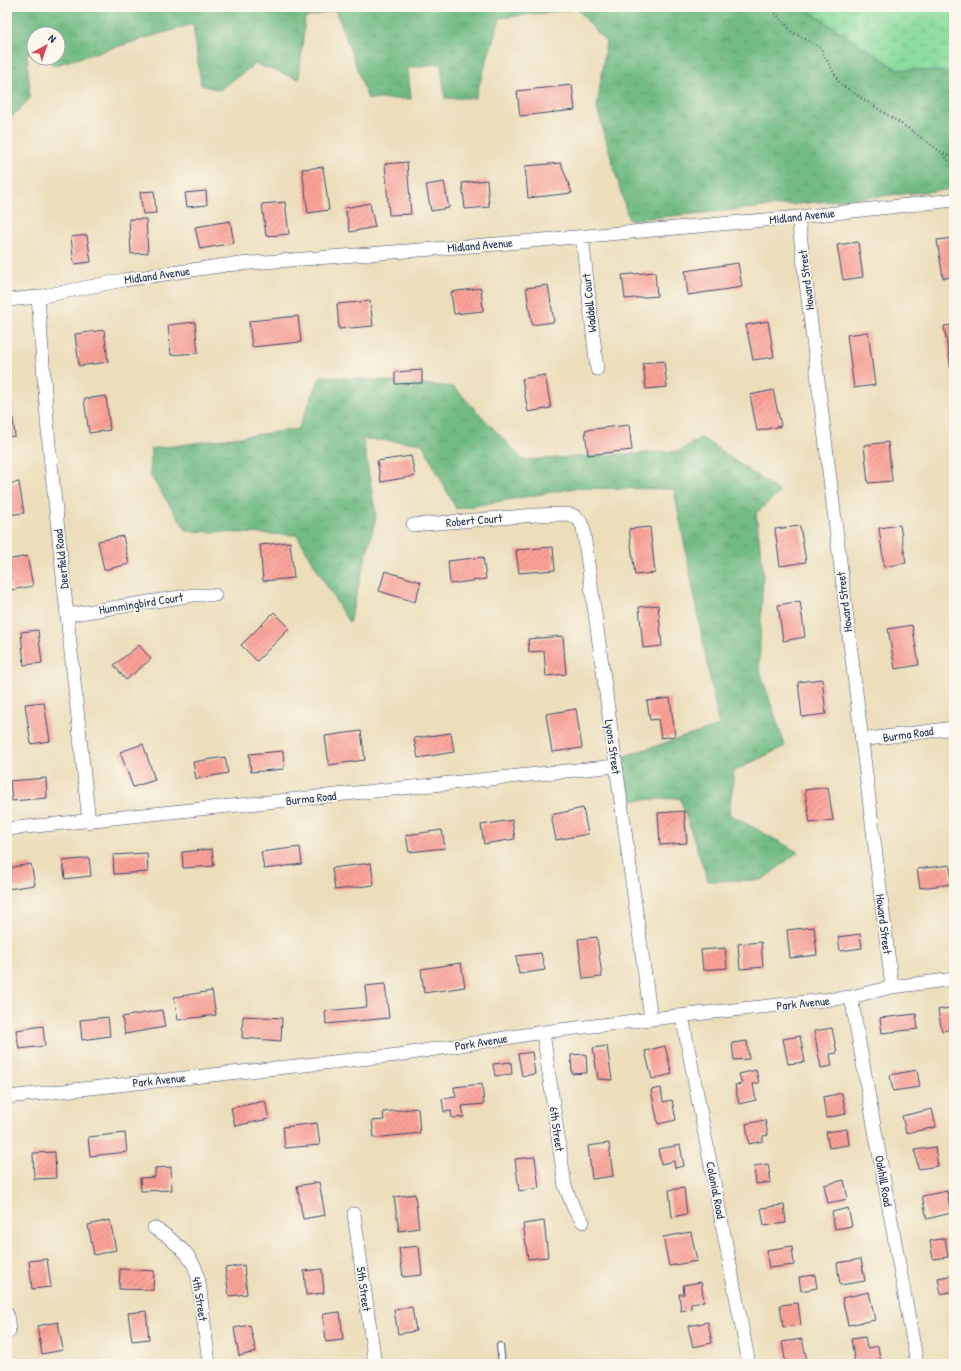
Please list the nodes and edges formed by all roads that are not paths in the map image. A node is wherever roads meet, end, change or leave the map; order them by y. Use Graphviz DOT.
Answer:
graph roads {
  1 [pos="954,200"];
  2 [pos="798,217"];
  3 [pos="582,236"];
  4 [pos="38,297"];
  5 [pos="7,300"];
  6 [pos="597,369"];
  7 [pos="536,515"];
  8 [pos="413,525"];
  9 [pos="215,595"];
  10 [pos="67,615"];
  11 [pos="954,728"];
  12 [pos="861,740"];
  13 [pos="615,766"];
  14 [pos="89,822"];
  15 [pos="7,829"];
  16 [pos="954,979"];
  17 [pos="892,987"];
  18 [pos="851,997"];
  19 [pos="682,1016"];
  20 [pos="651,1019"];
  21 [pos="543,1032"];
  22 [pos="7,1097"];
  23 [pos="354,1214"];
  24 [pos="583,1222"];
  25 [pos="154,1228"];
  26 [pos="7,1314"];
  27 [pos="9,1332"];
  28 [pos="500,1346"];
  29 [pos="209,1364"];
  30 [pos="374,1364"];
  31 [pos="502,1364"];
  32 [pos="749,1364"];
  33 [pos="917,1364"];
  1 -- 2 [label="street, Midland Avenue"];
  2 -- 3 [label="street, Midland Avenue"];
  2 -- 12 [label="street, Howard Street"];
  3 -- 4 [label="street, Midland Avenue"];
  3 -- 6 [label="street, Waddell Court"];
  4 -- 5 [label="street, Midland Avenue"];
  4 -- 10 [label="street, Deerfield Road"];
  7 -- 8 [label="street, Robert Court"];
  7 -- 13 [label="street, Lyons Street"];
  9 -- 10 [label="street, Hummingbird Court"];
  10 -- 14 [label="street, Deerfield Road"];
  11 -- 12 [label="street, Burma Road"];
  12 -- 17 [label="street, Howard Street"];
  13 -- 14 [label="street, Burma Road"];
  13 -- 20 [label="street, Lyons Street"];
  14 -- 15 [label="street, Burma Road"];
  16 -- 17 [label="street, Park Avenue"];
  17 -- 18 [label="street, Park Avenue"];
  18 -- 19 [label="street, Park Avenue"];
  18 -- 33 [label="street, Oakhill Road"];
  19 -- 20 [label="street, Park Avenue"];
  19 -- 32 [label="street, Colonial Road"];
  20 -- 21 [label="street, Park Avenue"];
  21 -- 22 [label="street, Park Avenue"];
  21 -- 24 [label="street, 6th Street"];
  23 -- 30 [label="street, 5th Street"];
  25 -- 29 [label="street, 4th Street"];
  26 -- 27 [label="street"];
  28 -- 31 [label="lane"];
}
